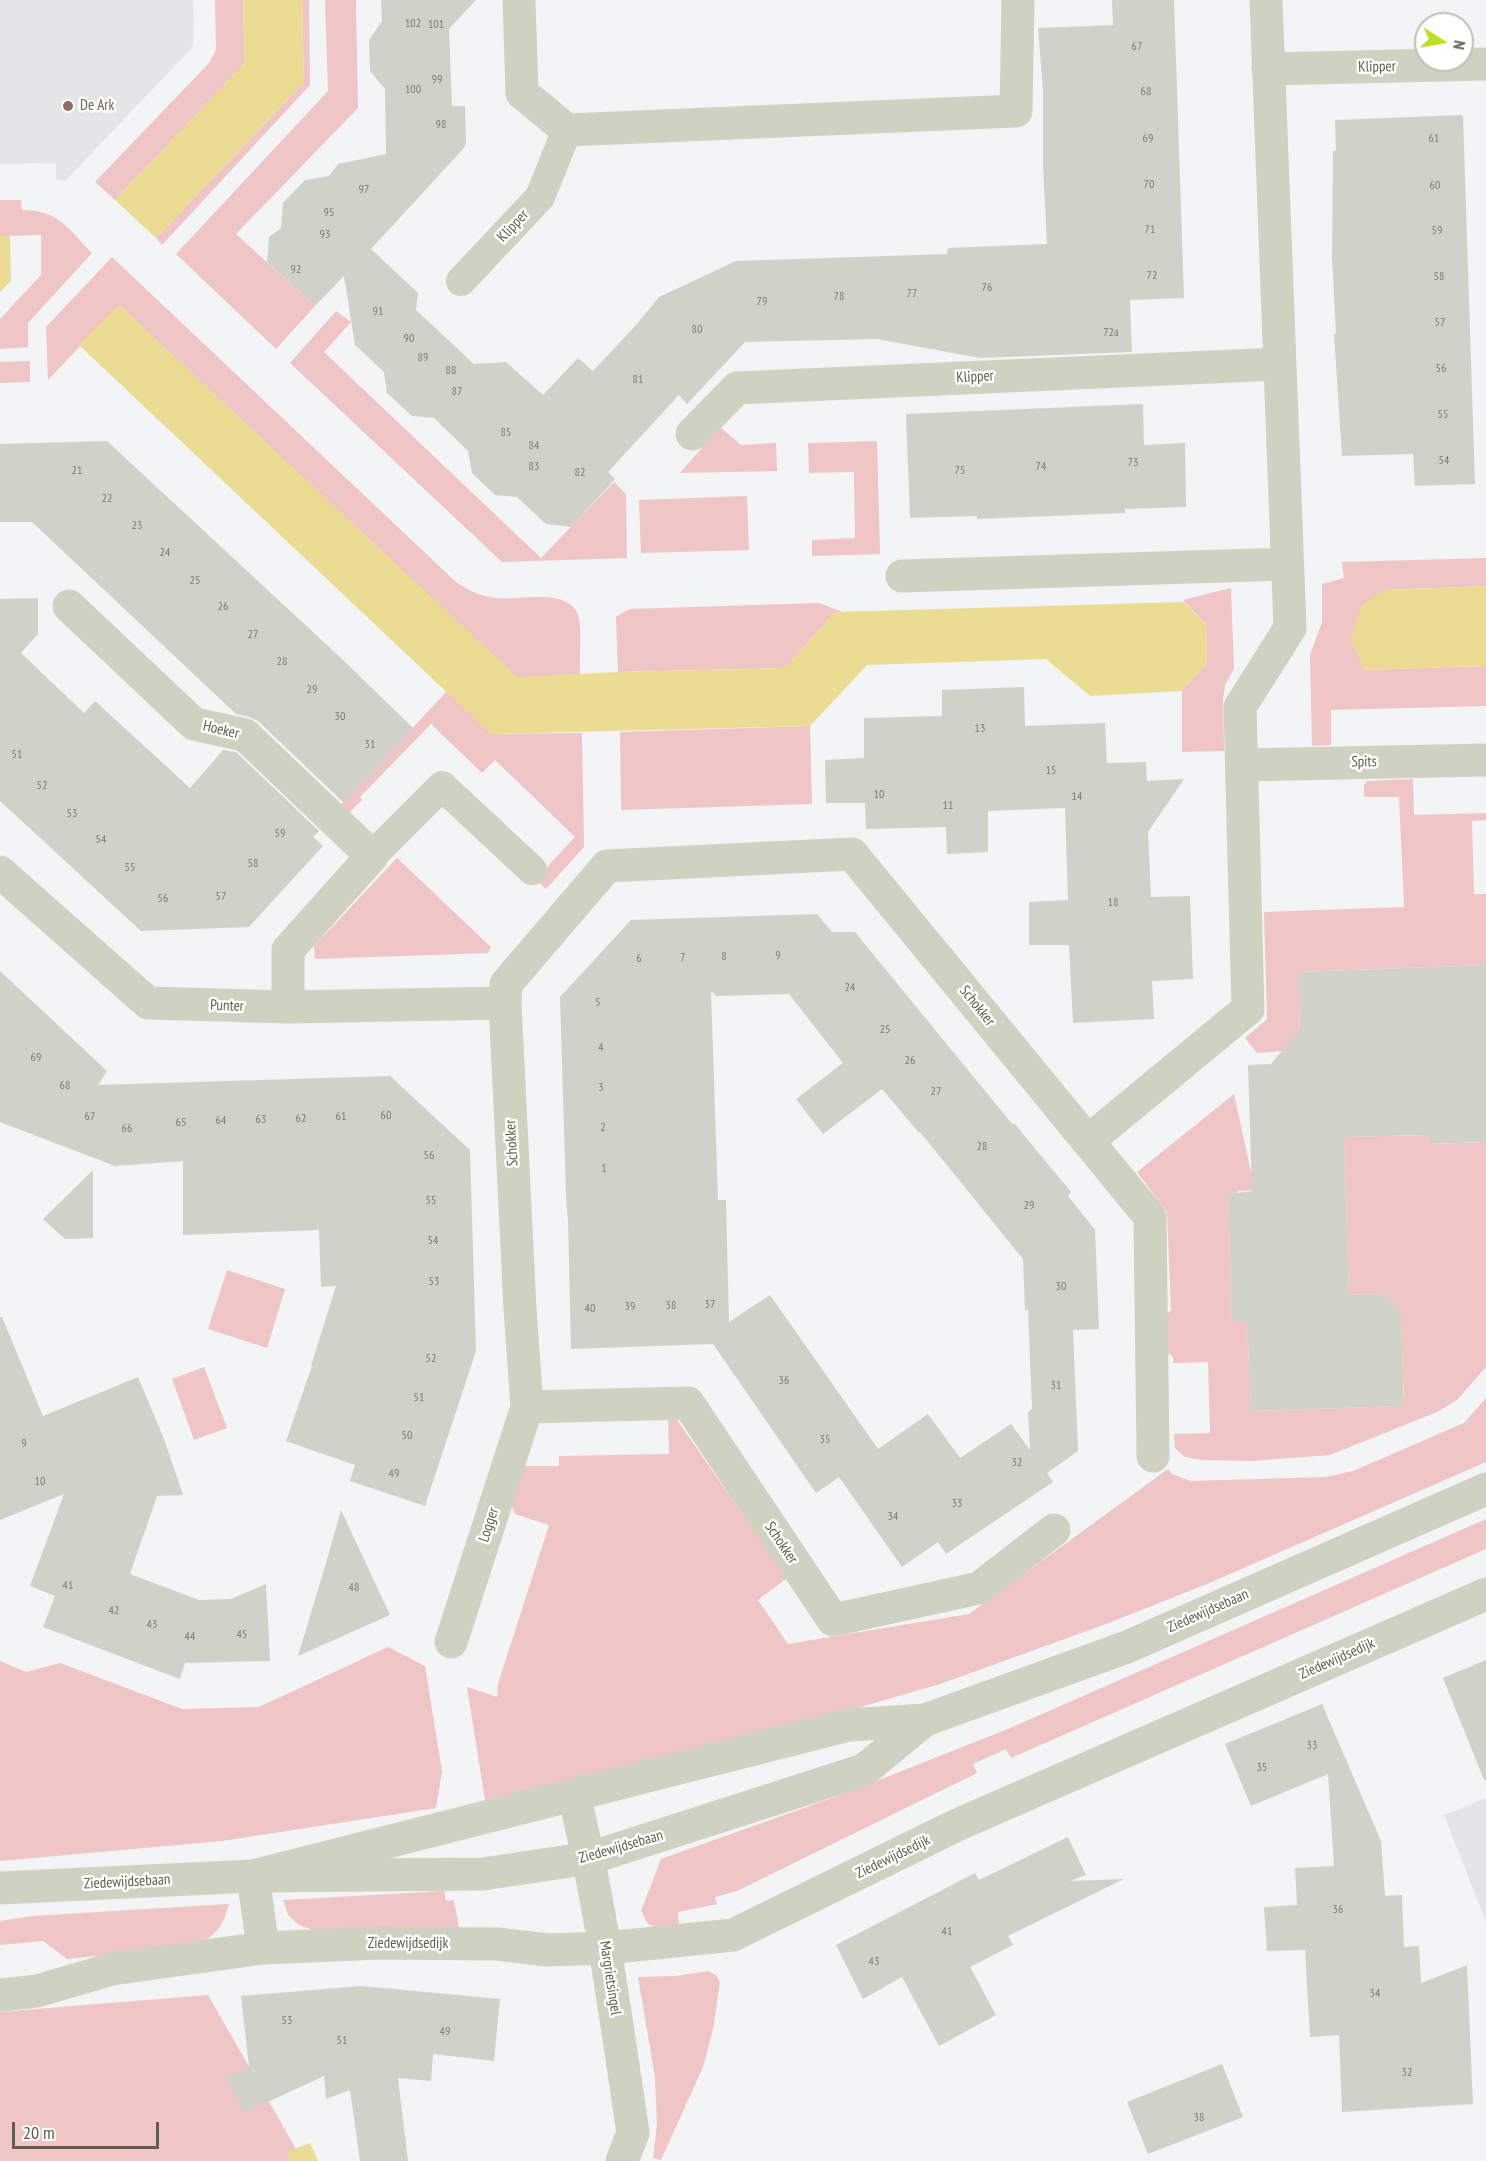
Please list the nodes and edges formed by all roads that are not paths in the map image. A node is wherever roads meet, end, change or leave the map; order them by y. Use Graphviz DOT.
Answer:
graph roads {
  1 [pos="519,0"];
  2 [pos="1018,0"];
  3 [pos="1266,0"];
  4 [pos="1486,64"];
  5 [pos="1268,69"];
  6 [pos="567,130"];
  7 [pos="461,281"];
  8 [pos="1279,364"];
  9 [pos="692,434"];
  10 [pos="1287,564"];
  11 [pos="902,576"];
  12 [pos="69,606"];
  13 [pos="1486,759"];
  14 [pos="1243,765"];
  15 [pos="372,856"];
  16 [pos="532,870"];
  17 [pos="0,872"];
  18 [pos="505,1003"];
  19 [pos="288,1007"];
  20 [pos="1088,1141"];
  21 [pos="527,1407"];
  22 [pos="1153,1456"];
  23 [pos="1486,1489"];
  24 [pos="1054,1530"];
  25 [pos="1486,1594"];
  26 [pos="451,1642"];
  27 [pos="925,1720"];
  28 [pos="574,1795"];
  29 [pos="590,1858"];
  30 [pos="253,1876"];
  31 [pos="0,1888"];
  32 [pos="263,1948"];
  33 [pos="606,1948"];
  34 [pos="0,1995"];
  35 [pos="622,2161"];
  1 -- 6 [label="street"];
  2 -- 6 [label="street"];
  3 -- 5 [label="street"];
  4 -- 5 [label="street, Klipper"];
  5 -- 8 [label="street"];
  6 -- 7 [label="lane, Klipper"];
  8 -- 9 [label="street, Klipper"];
  8 -- 10 [label="street"];
  10 -- 11 [label="street"];
  10 -- 14 [label="street"];
  12 -- 15 [label="street, Hoeker"];
  13 -- 14 [label="street, Spits"];
  14 -- 20 [label="street"];
  15 -- 16 [label="lane"];
  15 -- 19 [label="street"];
  17 -- 19 [label="street, Punter"];
  18 -- 19 [label="street, Punter"];
  18 -- 20 [label="street, Schokker"];
  18 -- 21 [label="street, Schokker"];
  20 -- 22 [label="street, Schokker"];
  21 -- 24 [label="street, Schokker"];
  21 -- 26 [label="street, Logger"];
  23 -- 27 [label="street, Ziedewijdsebaan"];
  25 -- 33 [label="street, Ziedewijdsedijk"];
  27 -- 28 [label="street, Ziedewijdsebaan"];
  27 -- 29 [label="street, Ziedewijdsebaan"];
  28 -- 29 [label="street, Margrietsingel"];
  28 -- 30 [label="street, Ziedewijdsebaan"];
  29 -- 30 [label="street, Ziedewijdsebaan"];
  29 -- 33 [label="street, Margrietsingel"];
  30 -- 31 [label="street, Ziedewijdsebaan"];
  30 -- 32 [label="street"];
  32 -- 33 [label="street, Ziedewijdsedijk"];
  32 -- 34 [label="street, Ziedewijdsedijk"];
  33 -- 35 [label="street, Margrietsingel"];
}
